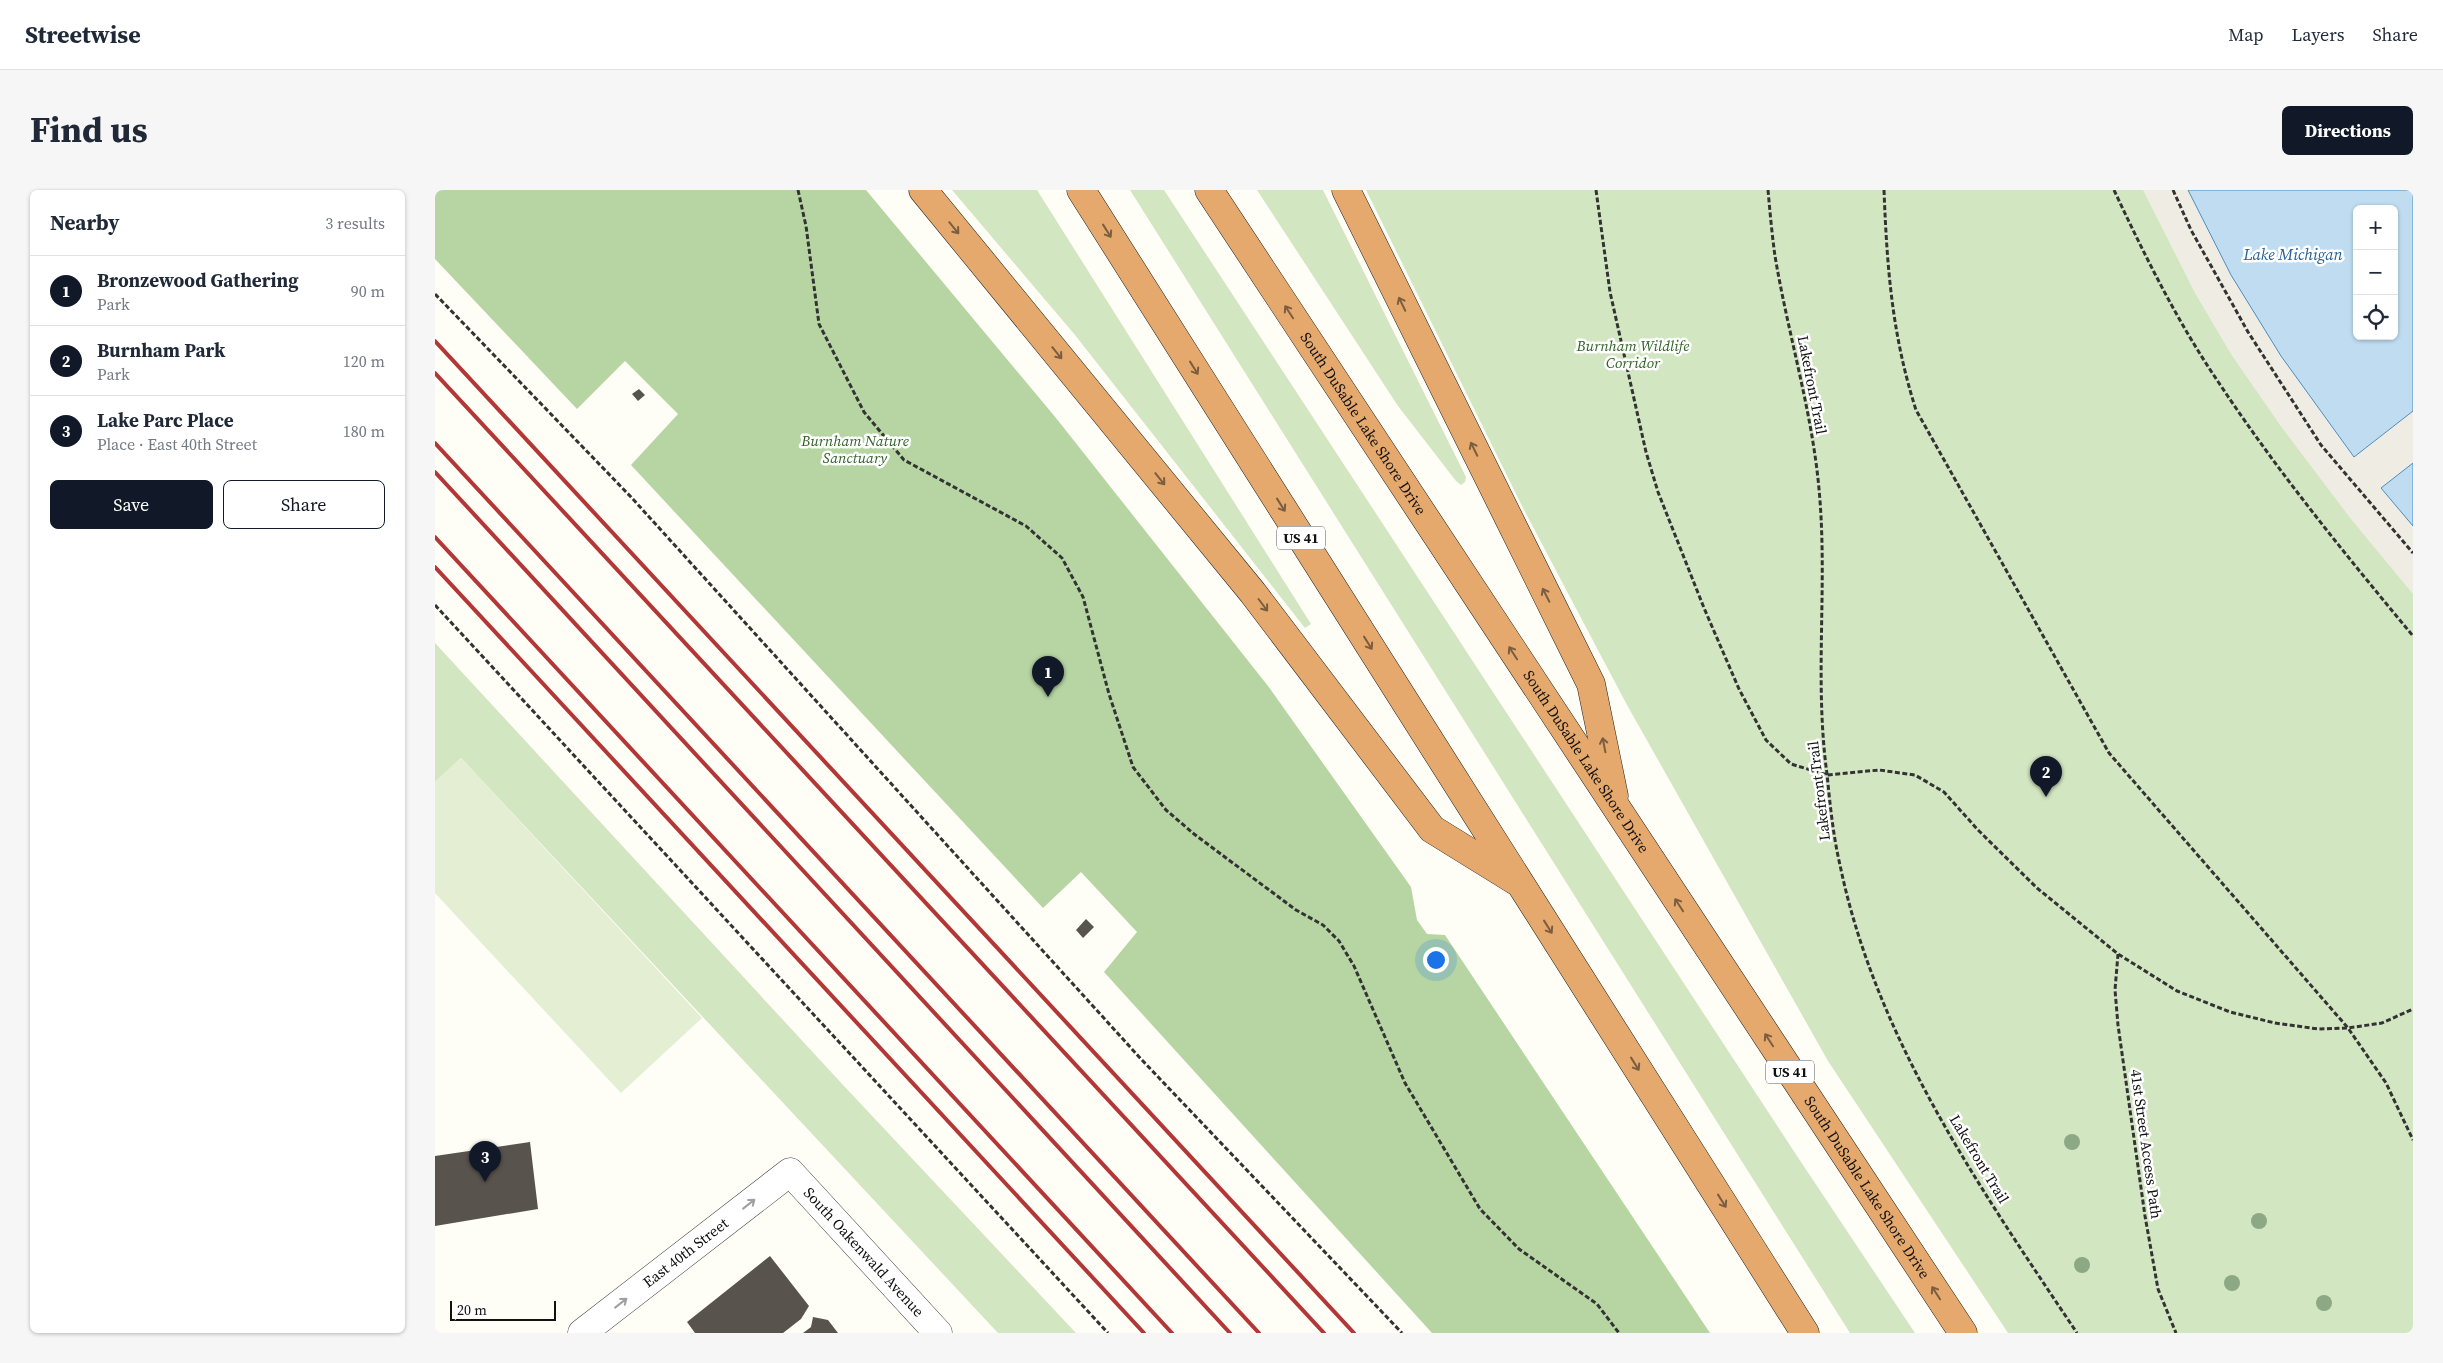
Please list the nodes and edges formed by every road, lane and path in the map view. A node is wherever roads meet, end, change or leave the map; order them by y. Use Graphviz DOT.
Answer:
graph roads {
  1 [pos="798,190"];
  2 [pos="923,190"];
  3 [pos="1081,190"];
  4 [pos="1209,190"];
  5 [pos="1346,190"];
  6 [pos="1596,190"];
  7 [pos="1768,190"];
  8 [pos="1884,190"];
  9 [pos="2114,190"];
  10 [pos="2173,190"];
  11 [pos="435,294"];
  12 [pos="2413,553"];
  13 [pos="435,605"];
  14 [pos="2413,636"];
  15 [pos="1827,775"];
  16 [pos="1617,810"];
  17 [pos="1522,885"];
  18 [pos="2118,954"];
  19 [pos="2413,1009"];
  20 [pos="2348,1028"];
  21 [pos="2413,1140"];
  22 [pos="790,1172"];
  23 [pos="582,1333"];
  24 [pos="938,1333"];
  25 [pos="1108,1333"];
  26 [pos="1403,1333"];
  27 [pos="1619,1333"];
  28 [pos="1805,1333"];
  29 [pos="1963,1333"];
  30 [pos="2077,1333"];
  31 [pos="2176,1333"];
  1 -- 27 [label="path"];
  2 -- 17 [label="highway, one-way"];
  3 -- 17 [label="highway, US 41, one-way"];
  16 -- 4 [label="highway, South DuSable Lake Shore Drive / US 41, one-way"];
  16 -- 5 [label="highway, one-way"];
  6 -- 15 [label="path"];
  7 -- 15 [label="path, Lakefront Trail"];
  8 -- 20 [label="path"];
  9 -- 14 [label="path"];
  10 -- 12 [label="path"];
  11 -- 26 [label="path"];
  13 -- 25 [label="path"];
  15 -- 18 [label="path"];
  15 -- 30 [label="path, Lakefront Trail"];
  29 -- 16 [label="highway, South DuSable Lake Shore Drive / US 41, one-way"];
  17 -- 28 [label="highway, US 41, one-way"];
  18 -- 20 [label="path"];
  18 -- 31 [label="path, 41st Street Access Path"];
  19 -- 20 [label="path"];
  20 -- 21 [label="path"];
  23 -- 22 [label="street, East 40th Street, one-way"];
  22 -- 24 [label="street, South Oakenwald Avenue"];
}
